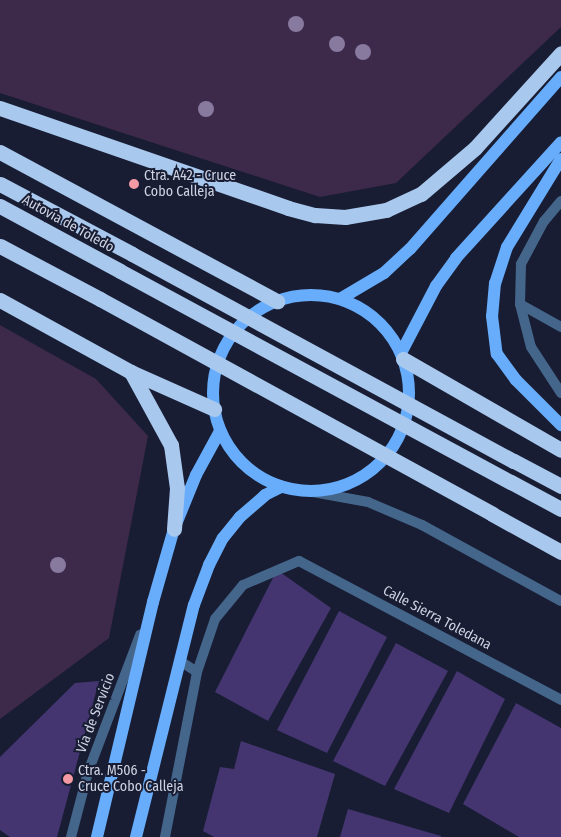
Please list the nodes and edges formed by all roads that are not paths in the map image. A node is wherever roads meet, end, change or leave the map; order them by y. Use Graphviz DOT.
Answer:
graph roads {
  1 [pos="561,53"];
  2 [pos="561,77"];
  3 [pos="0,108"];
  4 [pos="561,142"];
  5 [pos="0,152"];
  6 [pos="561,160"];
  7 [pos="0,184"];
  8 [pos="561,201"];
  9 [pos="0,206"];
  10 [pos="0,246"];
  11 [pos="340,299"];
  12 [pos="0,300"];
  13 [pos="277,301"];
  14 [pos="520,304"];
  15 [pos="561,327"];
  16 [pos="402,356"];
  17 [pos="131,372"];
  18 [pos="561,393"];
  19 [pos="214,409"];
  20 [pos="561,425"];
  21 [pos="220,431"];
  22 [pos="561,450"];
  23 [pos="561,486"];
  24 [pos="281,487"];
  25 [pos="313,492"];
  26 [pos="561,509"];
  27 [pos="174,529"];
  28 [pos="561,552"];
  29 [pos="561,601"];
  30 [pos="153,602"];
  31 [pos="180,661"];
  32 [pos="197,672"];
  33 [pos="561,700"];
  34 [pos="71,837"];
  35 [pos="97,837"];
  36 [pos="136,837"];
  37 [pos="165,837"];
  1 -- 3 [label="highway"];
  2 -- 11 [label="main road"];
  4 -- 16 [label="main road"];
  5 -- 13 [label="highway"];
  6 -- 20 [label="main road"];
  7 -- 23 [label="highway, bridge"];
  8 -- 14 [label="street"];
  9 -- 26 [label="highway, Autovía de Toledo, bridge"];
  10 -- 28 [label="highway, bridge"];
  11 -- 13 [label="main road"];
  11 -- 16 [label="main road"];
  12 -- 17 [label="highway"];
  13 -- 19 [label="main road"];
  14 -- 15 [label="street"];
  14 -- 18 [label="street"];
  16 -- 22 [label="highway"];
  16 -- 25 [label="main road"];
  17 -- 19 [label="highway"];
  17 -- 27 [label="highway"];
  19 -- 21 [label="main road"];
  21 -- 24 [label="main road"];
  21 -- 27 [label="main road"];
  24 -- 25 [label="main road"];
  24 -- 31 [label="main road"];
  25 -- 29 [label="street"];
  27 -- 30 [label="main road"];
  30 -- 34 [label="street, Vía de Servicio"];
  30 -- 35 [label="main road"];
  31 -- 32 [label="street"];
  31 -- 36 [label="main road"];
  32 -- 33 [label="street, Calle Sierra Toledana"];
  32 -- 37 [label="street"];
}
